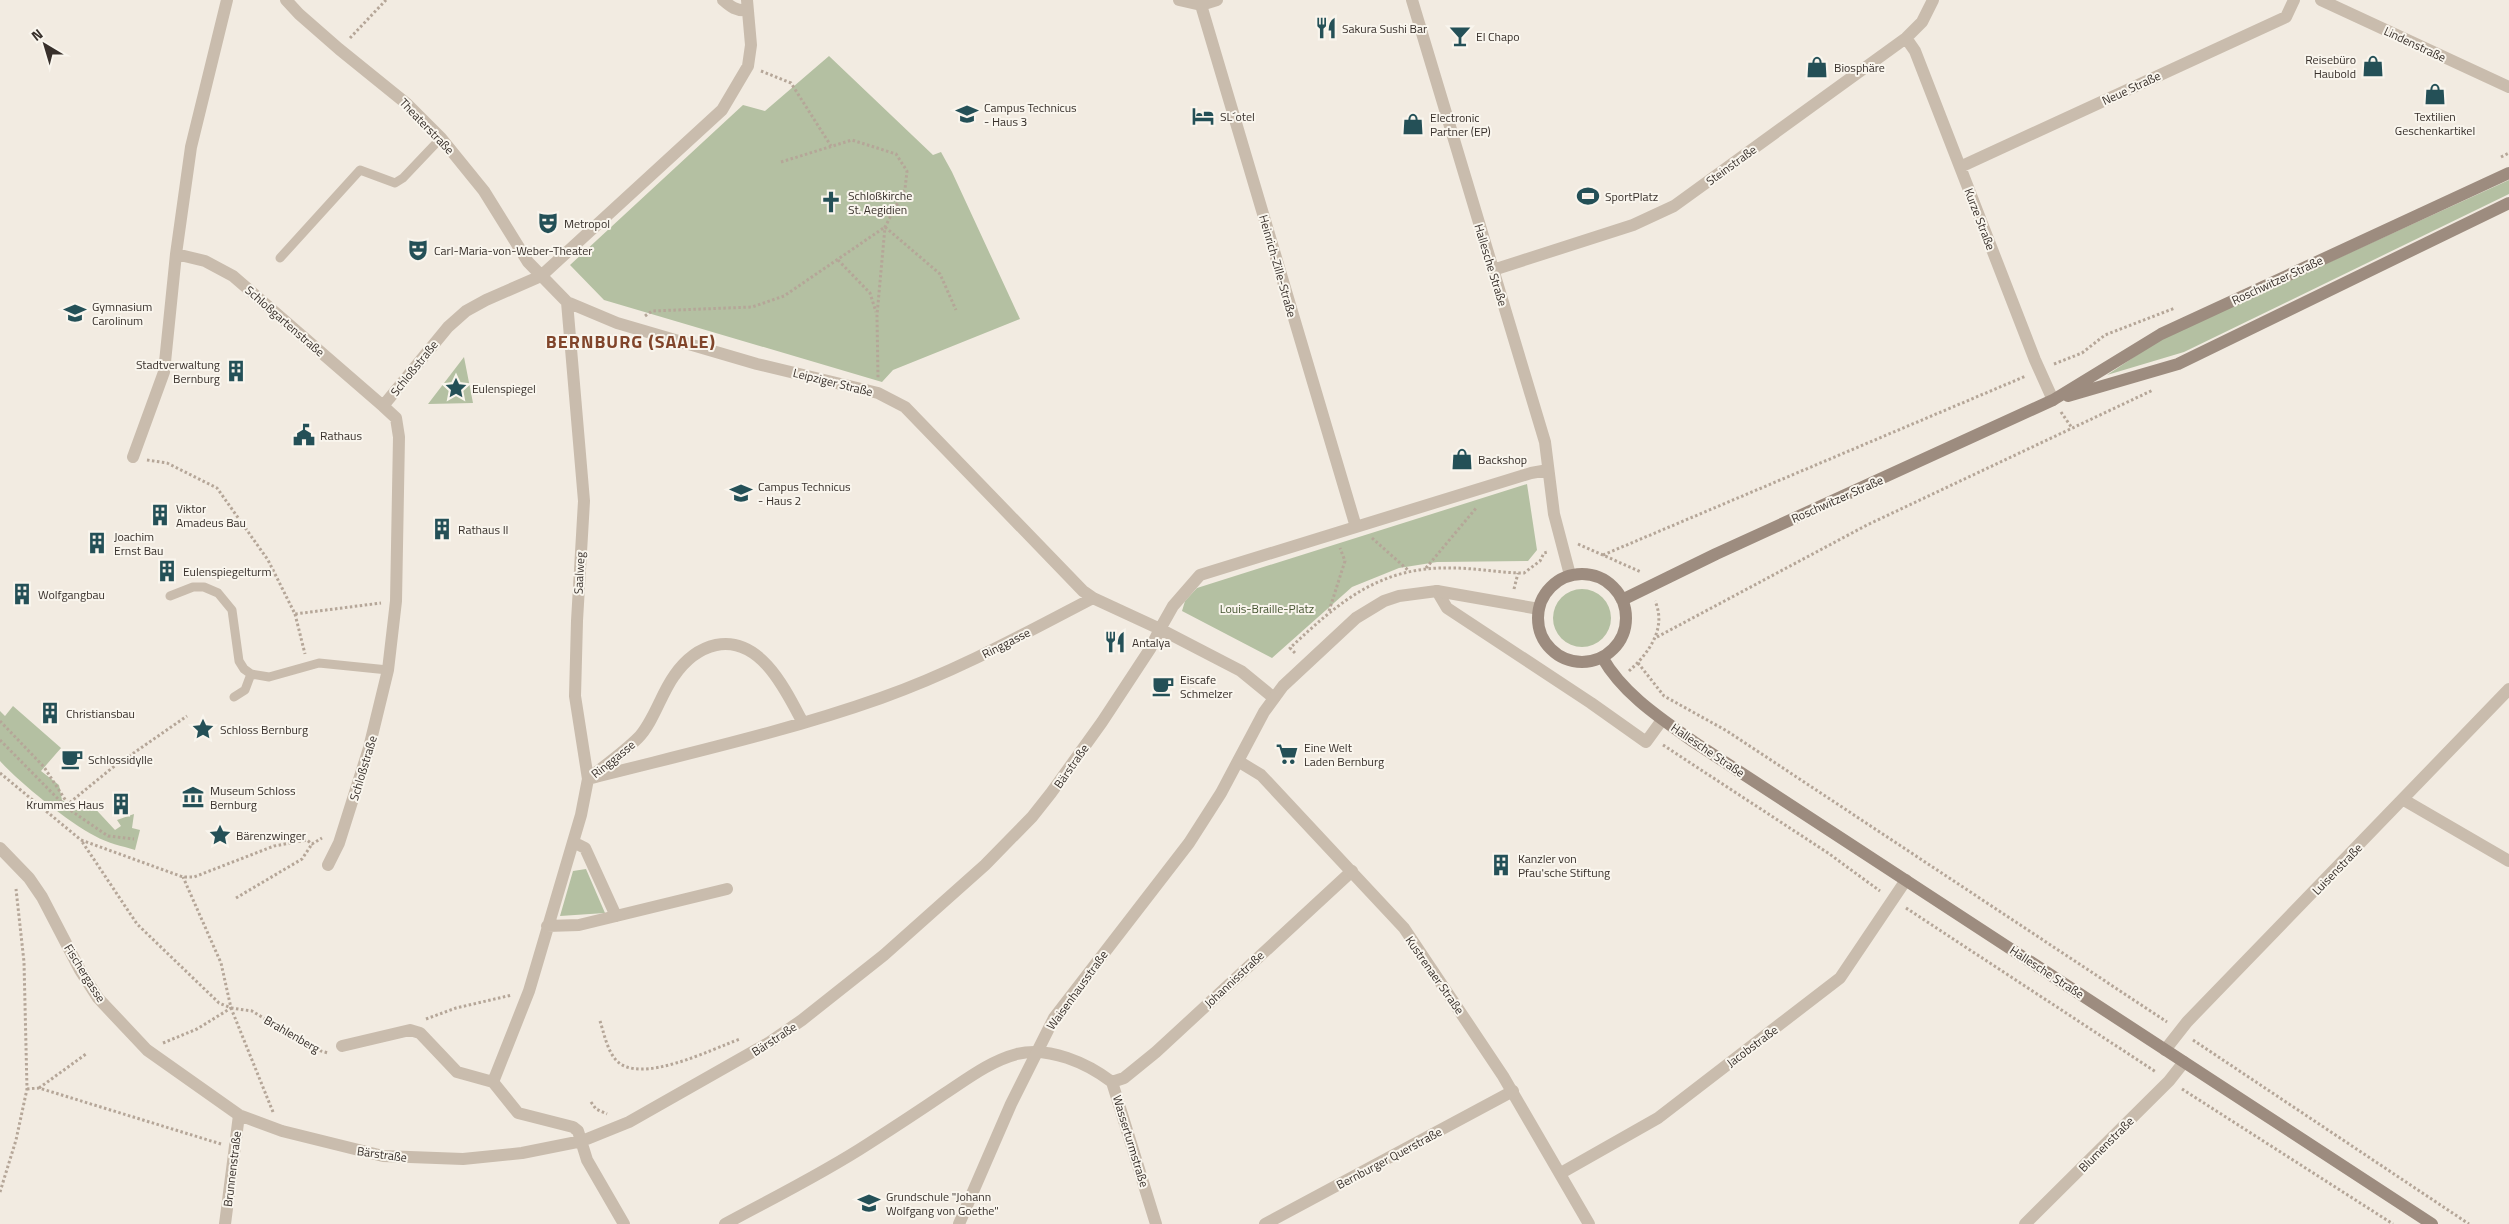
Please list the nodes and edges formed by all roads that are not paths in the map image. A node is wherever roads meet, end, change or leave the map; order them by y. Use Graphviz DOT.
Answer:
graph roads {
  1 [pos="227,0"];
  2 [pos="286,0"];
  3 [pos="723,0"];
  4 [pos="1179,0"];
  5 [pos="1217,0"];
  6 [pos="1412,0"];
  7 [pos="1933,0"];
  8 [pos="2294,0"];
  9 [pos="2321,0"];
  10 [pos="747,5"];
  11 [pos="1201,5"];
  12 [pos="1906,38"];
  13 [pos="2509,87"];
  14 [pos="441,138"];
  15 [pos="1960,167"];
  16 [pos="2509,173"];
  17 [pos="2509,203"];
  18 [pos="176,254"];
  19 [pos="280,258"];
  20 [pos="1493,270"];
  21 [pos="541,276"];
  22 [pos="567,302"];
  23 [pos="2053,400"];
  24 [pos="383,406"];
  25 [pos="134,457"];
  26 [pos="1548,470"];
  27 [pos="1356,527"];
  28 [pos="1570,576"];
  29 [pos="1437,591"];
  30 [pos="170,596"];
  31 [pos="1093,598"];
  32 [pos="1622,600"];
  33 [pos="1539,609"];
  34 [pos="1160,629"];
  35 [pos="1602,657"];
  36 [pos="388,670"];
  37 [pos="252,674"];
  38 [pos="2509,689"];
  39 [pos="234,697"];
  40 [pos="1274,698"];
  41 [pos="1662,720"];
  42 [pos="803,723"];
  43 [pos="1238,761"];
  44 [pos="588,779"];
  45 [pos="2404,800"];
  46 [pos="573,842"];
  47 [pos="0,848"];
  48 [pos="2509,861"];
  49 [pos="328,865"];
  50 [pos="1352,871"];
  51 [pos="1906,880"];
  52 [pos="727,889"];
  53 [pos="616,916"];
  54 [pos="547,926"];
  55 [pos="342,1046"];
  56 [pos="2166,1050"];
  57 [pos="1035,1052"];
  58 [pos="2184,1062"];
  59 [pos="493,1082"];
  60 [pos="1112,1082"];
  61 [pos="1513,1091"];
  62 [pos="239,1115"];
  63 [pos="582,1141"];
  64 [pos="1561,1173"];
  65 [pos="225,1224"];
  66 [pos="624,1224"];
  67 [pos="725,1224"];
  68 [pos="959,1224"];
  69 [pos="1156,1224"];
  70 [pos="1265,1224"];
  71 [pos="1589,1224"];
  72 [pos="2025,1224"];
  73 [pos="2432,1224"];
  1 -- 18 [label="street"];
  2 -- 14 [label="street, Theaterstraße"];
  3 -- 10 [label="street"];
  4 -- 11 [label="street"];
  5 -- 11 [label="street"];
  6 -- 20 [label="street, Hallesche Straße"];
  7 -- 12 [label="street, Steinstraße"];
  8 -- 15 [label="street, Neue Straße"];
  9 -- 13 [label="street, Lindenstraße"];
  10 -- 21 [label="street, Schloßstraße"];
  11 -- 27 [label="street, Heinrich-Zille-Straße"];
  12 -- 15 [label="street, Kurze Straße"];
  12 -- 20 [label="street, Steinstraße"];
  14 -- 19 [label="lane"];
  14 -- 21 [label="street, Theaterstraße"];
  15 -- 23 [label="street, Kurze Straße"];
  16 -- 23 [label="main road, Roschwitzer Straße"];
  17 -- 23 [label="main road, Roschwitzer Straße"];
  18 -- 24 [label="street, Schloßgartenstraße"];
  18 -- 25 [label="street"];
  20 -- 26 [label="street, Hallesche Straße"];
  21 -- 22 [label="street, Leipziger Straße"];
  21 -- 24 [label="street, Schloßstraße"];
  22 -- 31 [label="street, Leipziger Straße"];
  22 -- 44 [label="street, Saalweg"];
  23 -- 32 [label="main road, Roschwitzer Straße"];
  24 -- 36 [label="street, Schloßstraße"];
  26 -- 27 [label="street"];
  26 -- 28 [label="street, Hallesche Straße"];
  27 -- 34 [label="street"];
  28 -- 32 [label="main road"];
  28 -- 33 [label="main road"];
  29 -- 33 [label="street"];
  29 -- 40 [label="street"];
  29 -- 41 [label="street, Hallesche Straße"];
  30 -- 37 [label="lane"];
  31 -- 34 [label="street"];
  31 -- 42 [label="street, Ringgasse"];
  32 -- 35 [label="main road"];
  33 -- 35 [label="main road"];
  34 -- 40 [label="street"];
  34 -- 63 [label="street, Bärstraße"];
  35 -- 41 [label="main road, Hallesche Straße"];
  36 -- 37 [label="lane"];
  36 -- 49 [label="street, Schloßstraße"];
  37 -- 39 [label="lane"];
  38 -- 45 [label="street, Luisenstraße"];
  40 -- 43 [label="street"];
  41 -- 51 [label="main road, Hallesche Straße"];
  42 -- 44 [label="street, Ringgasse"];
  42 -- 44 [label="street, Ringgasse"];
  43 -- 50 [label="street, Kustrenaer Straße"];
  43 -- 57 [label="street, Waisenhausstraße"];
  44 -- 46 [label="street, Saalweg"];
  45 -- 48 [label="street"];
  45 -- 56 [label="street, Luisenstraße"];
  46 -- 53 [label="street"];
  46 -- 54 [label="street, Saalweg"];
  47 -- 62 [label="street, Fischergasse"];
  50 -- 60 [label="street, Johannisstraße"];
  50 -- 61 [label="street, Kustrenaer Straße"];
  51 -- 56 [label="main road, Hallesche Straße"];
  51 -- 64 [label="street, Jacobstraße"];
  52 -- 53 [label="street"];
  53 -- 54 [label="street"];
  54 -- 59 [label="street, Saalweg"];
  55 -- 59 [label="street"];
  56 -- 58 [label="main road, Hallesche Straße"];
  57 -- 60 [label="street, Wasserturmstraße"];
  57 -- 67 [label="street"];
  57 -- 68 [label="street, Waisenhausstraße"];
  58 -- 72 [label="street, Blumenstraße"];
  58 -- 73 [label="main road, Hallesche Straße"];
  59 -- 63 [label="street"];
  60 -- 69 [label="street, Wasserturmstraße"];
  61 -- 64 [label="street, Kustrenaer Straße"];
  61 -- 70 [label="street, Bernburger Querstraße"];
  62 -- 63 [label="street, Bärstraße"];
  62 -- 65 [label="street, Brunnenstraße"];
  63 -- 66 [label="street"];
  64 -- 71 [label="street, Kustrenaer Straße"];
}
